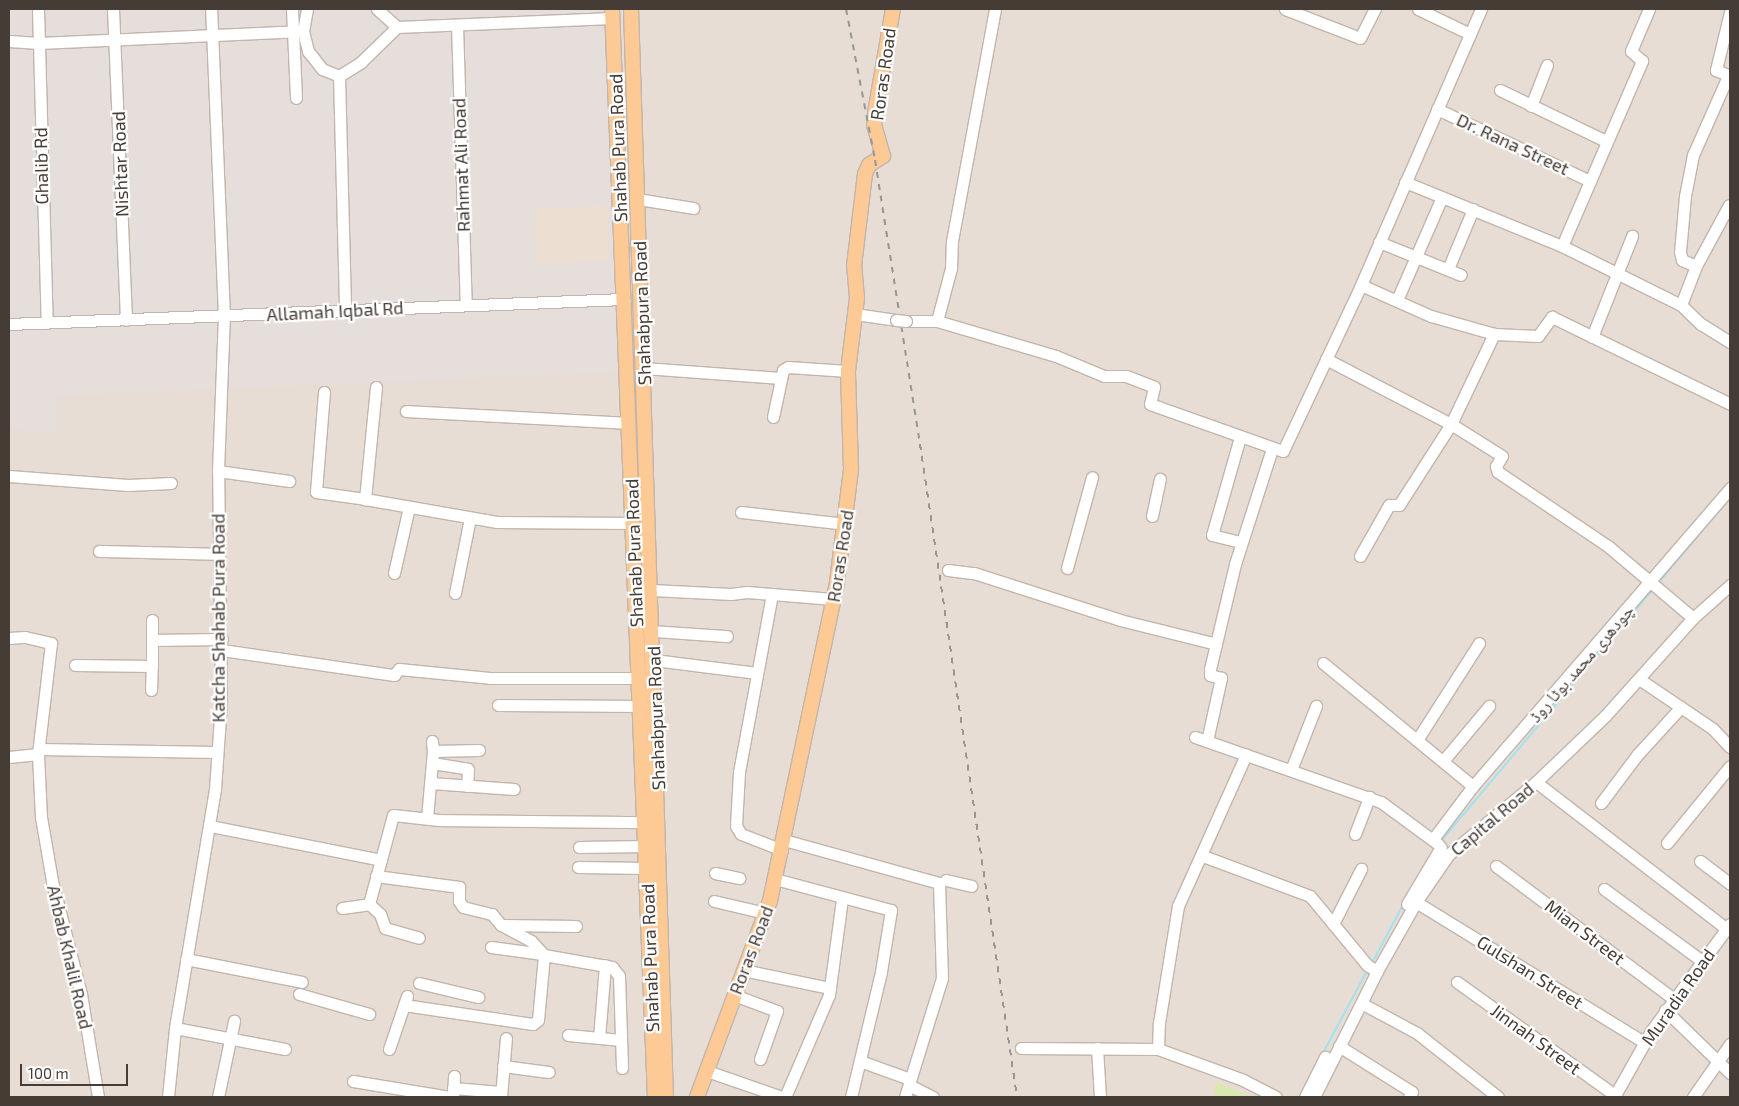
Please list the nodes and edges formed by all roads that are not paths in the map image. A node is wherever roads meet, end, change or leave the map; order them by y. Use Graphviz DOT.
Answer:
graph roads {
  1 [pos="38,9"];
  2 [pos="113,9"];
  3 [pos="211,9"];
  4 [pos="292,9"];
  5 [pos="307,9"];
  6 [pos="377,9"];
  7 [pos="893,9"];
  8 [pos="995,9"];
  9 [pos="1285,9"];
  10 [pos="1375,9"];
  11 [pos="1418,9"];
  12 [pos="1481,9"];
  13 [pos="1649,9"];
  14 [pos="1730,12"];
  15 [pos="612,13"];
  16 [pos="632,13"];
  17 [pos="1313,13"];
  18 [pos="457,25"];
  19 [pos="398,27"];
  20 [pos="298,32"];
  21 [pos="1470,34"];
  22 [pos="212,35"];
  23 [pos="114,40"];
  24 [pos="9,41"];
  25 [pos="38,43"];
  26 [pos="1547,65"];
  27 [pos="339,76"];
  28 [pos="1729,76"];
  29 [pos="1500,90"];
  30 [pos="296,98"];
  31 [pos="1531,106"];
  32 [pos="1437,109"];
  33 [pos="1606,141"];
  34 [pos="1588,180"];
  35 [pos="1405,182"];
  36 [pos="1442,196"];
  37 [pos="638,199"];
  38 [pos="1729,205"];
  39 [pos="693,208"];
  40 [pos="1473,209"];
  41 [pos="1632,236"];
  42 [pos="1379,242"];
  43 [pos="1562,246"];
  44 [pos="1416,257"];
  45 [pos="1696,266"];
  46 [pos="1448,269"];
  47 [pos="1618,274"];
  48 [pos="1461,275"];
  49 [pos="1361,285"];
  50 [pos="642,299"];
  51 [pos="624,300"];
  52 [pos="1398,300"];
  53 [pos="466,305"];
  54 [pos="1681,305"];
  55 [pos="345,310"];
  56 [pos="855,314"];
  57 [pos="224,316"];
  58 [pos="126,320"];
  59 [pos="937,321"];
  60 [pos="47,323"];
  61 [pos="9,324"];
  62 [pos="1494,334"];
  63 [pos="1592,337"];
  64 [pos="1730,342"];
  65 [pos="1326,359"];
  66 [pos="644,368"];
  67 [pos="848,371"];
  68 [pos="781,378"];
  69 [pos="376,387"];
  70 [pos="324,392"];
  71 [pos="1730,404"];
  72 [pos="406,411"];
  73 [pos="773,418"];
  74 [pos="629,423"];
  75 [pos="1451,424"];
  76 [pos="1240,437"];
  77 [pos="1272,449"];
  78 [pos="218,471"];
  79 [pos="9,476"];
  80 [pos="1092,477"];
  81 [pos="1160,479"];
  82 [pos="288,481"];
  83 [pos="171,483"];
  84 [pos="1730,488"];
  85 [pos="365,499"];
  86 [pos="409,507"];
  87 [pos="741,512"];
  88 [pos="1152,516"];
  89 [pos="470,518"];
  90 [pos="633,523"];
  91 [pos="846,524"];
  92 [pos="1241,542"];
  93 [pos="99,551"];
  94 [pos="219,554"];
  95 [pos="1360,556"];
  96 [pos="1067,568"];
  97 [pos="948,570"];
  98 [pos="394,573"];
  99 [pos="1652,580"];
  100 [pos="1729,589"];
  101 [pos="652,590"];
  102 [pos="455,594"];
  103 [pos="772,594"];
  104 [pos="833,600"];
  105 [pos="1693,618"];
  106 [pos="152,620"];
  107 [pos="653,631"];
  108 [pos="727,636"];
  109 [pos="9,638"];
  110 [pos="152,640"];
  111 [pos="1479,643"];
  112 [pos="1216,644"];
  113 [pos="222,645"];
  114 [pos="654,660"];
  115 [pos="1323,663"];
  116 [pos="75,665"];
  117 [pos="152,666"];
  118 [pos="757,673"];
  119 [pos="640,678"];
  120 [pos="1639,679"];
  121 [pos="151,690"];
  122 [pos="498,705"];
  123 [pos="641,706"];
  124 [pos="1316,706"];
  125 [pos="1489,706"];
  126 [pos="1681,708"];
  127 [pos="1195,737"];
  128 [pos="1417,740"];
  129 [pos="1207,741"];
  130 [pos="1730,747"];
  131 [pos="479,750"];
  132 [pos="39,751"];
  133 [pos="217,752"];
  134 [pos="1246,755"];
  135 [pos="9,757"];
  136 [pos="1443,761"];
  137 [pos="432,763"];
  138 [pos="1730,766"];
  139 [pos="1291,770"];
  140 [pos="1536,782"];
  141 [pos="430,783"];
  142 [pos="467,786"];
  143 [pos="1474,786"];
  144 [pos="514,789"];
  145 [pos="1369,798"];
  146 [pos="1602,803"];
  147 [pos="651,806"];
  148 [pos="427,818"];
  149 [pos="210,826"];
  150 [pos="649,833"];
  151 [pos="1355,834"];
  152 [pos="1667,843"];
  153 [pos="783,845"];
  154 [pos="579,847"];
  155 [pos="1441,847"];
  156 [pos="1203,856"];
  157 [pos="380,860"];
  158 [pos="1700,861"];
  159 [pos="1496,866"];
  160 [pos="578,868"];
  161 [pos="647,868"];
  162 [pos="1361,870"];
  163 [pos="715,873"];
  164 [pos="376,876"];
  165 [pos="739,878"];
  166 [pos="775,879"];
  167 [pos="946,880"];
  168 [pos="1730,884"];
  169 [pos="971,886"];
  170 [pos="1604,889"];
  171 [pos="842,899"];
  172 [pos="714,901"];
  173 [pos="1416,902"];
  174 [pos="369,904"];
  175 [pos="342,908"];
  176 [pos="765,913"];
  177 [pos="1333,924"];
  178 [pos="501,926"];
  179 [pos="576,926"];
  180 [pos="1729,926"];
  181 [pos="419,938"];
  182 [pos="491,948"];
  183 [pos="544,955"];
  184 [pos="186,959"];
  185 [pos="1702,961"];
  186 [pos="605,965"];
  187 [pos="1371,968"];
  188 [pos="743,970"];
  189 [pos="302,982"];
  190 [pos="1457,982"];
  191 [pos="419,983"];
  192 [pos="830,988"];
  193 [pos="299,994"];
  194 [pos="734,994"];
  195 [pos="478,997"];
  196 [pos="1674,999"];
  197 [pos="1361,1003"];
  198 [pos="1666,1010"];
  199 [pos="369,1014"];
  200 [pos="234,1021"];
  201 [pos="175,1028"];
  202 [pos="568,1035"];
  203 [pos="230,1038"];
  204 [pos="506,1038"];
  205 [pos="599,1038"];
  206 [pos="621,1040"];
  207 [pos="1644,1042"];
  208 [pos="1730,1044"];
  209 [pos="1339,1046"];
  210 [pos="1021,1048"];
  211 [pos="1097,1048"];
  212 [pos="285,1049"];
  213 [pos="388,1049"];
  214 [pos="1158,1049"];
  215 [pos="760,1059"];
  216 [pos="860,1061"];
  217 [pos="1718,1061"];
  218 [pos="503,1066"];
  219 [pos="622,1068"];
  220 [pos="706,1071"];
  221 [pos="549,1072"];
  222 [pos="1730,1073"];
  223 [pos="353,1081"];
  224 [pos="910,1082"];
  225 [pos="453,1090"];
  226 [pos="501,1094"];
  227 [pos="1615,1096"];
  228 [pos="98,1097"];
  229 [pos="168,1097"];
  230 [pos="218,1097"];
  231 [pos="655,1097"];
  232 [pos="666,1097"];
  233 [pos="697,1097"];
  234 [pos="784,1097"];
  235 [pos="851,1097"];
  236 [pos="904,1097"];
  237 [pos="933,1097"];
  238 [pos="1100,1097"];
  239 [pos="1276,1097"];
  240 [pos="1304,1097"];
  241 [pos="1314,1097"];
  242 [pos="1409,1097"];
  243 [pos="1498,1097"];
  244 [pos="1693,1097"];
  1 -- 25 [label="street, Ghalib Rd"];
  2 -- 23 [label="street, Nishtar Road"];
  3 -- 22 [label="street, Katcha Shahab Pura Road"];
  4 -- 20 [label="street"];
  5 -- 20 [label="street"];
  6 -- 19 [label="street"];
  7 -- 56 [label="main road, Roras Road"];
  8 -- 59 [label="street"];
  9 -- 17 [label="street"];
  10 -- 17 [label="street"];
  11 -- 21 [label="street"];
  12 -- 21 [label="street"];
  13 -- 33 [label="street"];
  14 -- 28 [label="street"];
  15 -- 16 [label="main road"];
  15 -- 18 [label="street"];
  15 -- 51 [label="main road, Shahab Pura Road"];
  16 -- 37 [label="main road, Shahabpura Road"];
  18 -- 19 [label="street"];
  18 -- 53 [label="street, Rahmat Ali Road"];
  19 -- 27 [label="street"];
  20 -- 22 [label="street"];
  20 -- 27 [label="street"];
  20 -- 30 [label="street"];
  21 -- 32 [label="street"];
  22 -- 23 [label="street"];
  22 -- 57 [label="street, Katcha Shahab Pura Road"];
  23 -- 25 [label="street"];
  23 -- 58 [label="street, Nishtar Road"];
  24 -- 25 [label="street"];
  25 -- 60 [label="street, Ghalib Rd"];
  26 -- 31 [label="street"];
  27 -- 55 [label="street"];
  28 -- 45 [label="street"];
  29 -- 31 [label="street"];
  31 -- 33 [label="street"];
  32 -- 34 [label="street, Dr. Rana Street"];
  32 -- 35 [label="street"];
  33 -- 34 [label="street"];
  34 -- 43 [label="street"];
  35 -- 36 [label="street"];
  35 -- 42 [label="street"];
  36 -- 40 [label="street"];
  36 -- 44 [label="street"];
  37 -- 39 [label="street"];
  37 -- 50 [label="main road, Shahabpura Road"];
  38 -- 45 [label="street"];
  40 -- 43 [label="street"];
  40 -- 46 [label="street"];
  41 -- 47 [label="street"];
  42 -- 44 [label="street"];
  42 -- 49 [label="street"];
  43 -- 47 [label="street"];
  44 -- 46 [label="street"];
  44 -- 52 [label="street"];
  45 -- 54 [label="street"];
  46 -- 48 [label="street"];
  47 -- 54 [label="street"];
  47 -- 63 [label="street"];
  49 -- 52 [label="street"];
  49 -- 65 [label="street"];
  50 -- 51 [label="main road"];
  50 -- 66 [label="main road, Shahabpura Road"];
  51 -- 53 [label="street, Allamah Iqbal Rd"];
  51 -- 74 [label="main road, Shahab Pura Road"];
  52 -- 62 [label="street"];
  53 -- 55 [label="street, Allamah Iqbal Rd"];
  54 -- 64 [label="street"];
  55 -- 57 [label="street, Allamah Iqbal Rd"];
  56 -- 59 [label="street"];
  56 -- 67 [label="main road, Roras Road"];
  57 -- 58 [label="street, Allamah Iqbal Rd"];
  57 -- 78 [label="street, Katcha Shahab Pura Road"];
  58 -- 60 [label="street, Allamah Iqbal Rd"];
  59 -- 76 [label="street"];
  60 -- 61 [label="street, Allamah Iqbal Rd"];
  62 -- 63 [label="street"];
  62 -- 75 [label="street"];
  63 -- 71 [label="street"];
  65 -- 75 [label="street"];
  65 -- 77 [label="street"];
  66 -- 68 [label="street"];
  66 -- 101 [label="main road, Shahabpura Road"];
  67 -- 68 [label="street"];
  67 -- 91 [label="main road, Roras Road"];
  68 -- 73 [label="street"];
  69 -- 85 [label="street"];
  70 -- 85 [label="street"];
  72 -- 74 [label="street"];
  74 -- 90 [label="main road, Shahab Pura Road"];
  75 -- 95 [label="street"];
  75 -- 99 [label="street"];
  76 -- 77 [label="street"];
  76 -- 92 [label="street"];
  77 -- 92 [label="street"];
  78 -- 82 [label="street"];
  78 -- 94 [label="street, Katcha Shahab Pura Road"];
  79 -- 83 [label="street"];
  80 -- 96 [label="street"];
  81 -- 88 [label="street"];
  84 -- 99 [label="street, چودھری محمد بوٹا روڈ"];
  85 -- 86 [label="street"];
  86 -- 89 [label="street"];
  86 -- 98 [label="street"];
  87 -- 91 [label="street"];
  89 -- 90 [label="street"];
  89 -- 102 [label="street"];
  90 -- 119 [label="main road, Shahab Pura Road"];
  91 -- 104 [label="main road, Roras Road"];
  92 -- 112 [label="street"];
  93 -- 94 [label="street"];
  94 -- 113 [label="street, Katcha Shahab Pura Road"];
  97 -- 112 [label="street"];
  99 -- 105 [label="street"];
  99 -- 143 [label="street, چودھری محمد بوٹا روڈ"];
  100 -- 105 [label="street, Capital Road"];
  101 -- 103 [label="street"];
  101 -- 107 [label="main road, Shahabpura Road"];
  103 -- 104 [label="street"];
  103 -- 118 [label="street"];
  104 -- 153 [label="main road, Roras Road"];
  105 -- 120 [label="street, Capital Road"];
  106 -- 110 [label="street"];
  107 -- 108 [label="street"];
  107 -- 114 [label="main road, Shahabpura Road"];
  109 -- 132 [label="street, Ahbab Khalil Road"];
  110 -- 113 [label="street"];
  110 -- 117 [label="street"];
  111 -- 128 [label="street"];
  112 -- 129 [label="street"];
  113 -- 119 [label="street"];
  113 -- 133 [label="street, Katcha Shahab Pura Road"];
  114 -- 118 [label="street"];
  114 -- 147 [label="main road, Shahabpura Road"];
  115 -- 128 [label="street"];
  116 -- 117 [label="street"];
  117 -- 121 [label="street"];
  118 -- 153 [label="street"];
  119 -- 123 [label="main road, Shahab Pura Road"];
  120 -- 126 [label="street"];
  120 -- 140 [label="street, Capital Road"];
  122 -- 123 [label="street"];
  123 -- 147 [label="main road, Shahab Pura Road"];
  124 -- 139 [label="street"];
  125 -- 136 [label="street"];
  126 -- 130 [label="street"];
  126 -- 146 [label="street"];
  127 -- 129 [label="street"];
  128 -- 136 [label="street"];
  129 -- 134 [label="street"];
  131 -- 137 [label="street"];
  132 -- 133 [label="street"];
  132 -- 135 [label="street"];
  132 -- 228 [label="street, Ahbab Khalil Road"];
  133 -- 149 [label="street, Katcha Shahab Pura Road"];
  134 -- 139 [label="street"];
  134 -- 156 [label="street"];
  136 -- 143 [label="street"];
  137 -- 141 [label="street"];
  137 -- 142 [label="street"];
  138 -- 152 [label="street"];
  139 -- 145 [label="street"];
  140 -- 155 [label="street, Capital Road"];
  140 -- 180 [label="street"];
  141 -- 142 [label="street"];
  141 -- 148 [label="street"];
  142 -- 144 [label="street"];
  143 -- 155 [label="street, چودھری محمد بوٹا روڈ"];
  145 -- 151 [label="street"];
  145 -- 155 [label="street"];
  147 -- 150 [label="main road, Shahab Pura Road"];
  148 -- 150 [label="street"];
  148 -- 157 [label="street"];
  149 -- 157 [label="street"];
  149 -- 184 [label="street, Katcha Shahab Pura Road"];
  150 -- 154 [label="street"];
  150 -- 161 [label="main road, Shahab Pura Road"];
  150 -- 232 [label="main road"];
  153 -- 166 [label="main road, Roras Road"];
  153 -- 224 [label="street"];
  155 -- 173 [label="street, Capital Road"];
  155 -- 187 [label="street"];
  156 -- 177 [label="street"];
  156 -- 214 [label="street"];
  157 -- 164 [label="street"];
  158 -- 168 [label="street"];
  159 -- 196 [label="street, Mian Street"];
  160 -- 161 [label="street"];
  161 -- 231 [label="main road, Shahab Pura Road"];
  162 -- 177 [label="street"];
  163 -- 165 [label="street"];
  164 -- 174 [label="street"];
  164 -- 178 [label="street"];
  166 -- 171 [label="street"];
  166 -- 176 [label="main road, Roras Road"];
  167 -- 169 [label="street"];
  170 -- 185 [label="street"];
  171 -- 192 [label="street"];
  171 -- 216 [label="street"];
  172 -- 176 [label="street"];
  173 -- 187 [label="street, Capital Road"];
  173 -- 207 [label="street, Gulshan Street"];
  174 -- 175 [label="street"];
  174 -- 181 [label="street"];
  176 -- 188 [label="main road, Roras Road"];
  177 -- 187 [label="street"];
  178 -- 179 [label="street"];
  178 -- 183 [label="street"];
  180 -- 185 [label="street, Muradia Road"];
  182 -- 183 [label="street"];
  183 -- 186 [label="street"];
  183 -- 213 [label="street"];
  184 -- 189 [label="street"];
  184 -- 201 [label="street, Katcha Shahab Pura Road"];
  185 -- 196 [label="street, Muradia Road"];
  186 -- 205 [label="street"];
  186 -- 206 [label="street"];
  187 -- 197 [label="street, Capital Road"];
  187 -- 240 [label="street"];
  188 -- 192 [label="street"];
  188 -- 194 [label="main road, Roras Road"];
  190 -- 227 [label="street, Jinnah Street"];
  191 -- 195 [label="street"];
  192 -- 234 [label="street"];
  193 -- 199 [label="street"];
  194 -- 215 [label="street"];
  194 -- 220 [label="main road, Roras Road"];
  196 -- 198 [label="street, Muradia Road"];
  197 -- 209 [label="street, Capital Road"];
  197 -- 243 [label="street"];
  198 -- 207 [label="street, Muradia Road"];
  198 -- 217 [label="street"];
  200 -- 203 [label="street"];
  201 -- 203 [label="street"];
  201 -- 229 [label="street, Katcha Shahab Pura Road"];
  202 -- 205 [label="street"];
  203 -- 212 [label="street"];
  203 -- 230 [label="street"];
  204 -- 218 [label="street"];
  205 -- 206 [label="street"];
  206 -- 219 [label="street"];
  207 -- 227 [label="street, Muradia Road"];
  208 -- 217 [label="street"];
  209 -- 241 [label="street, Capital Road"];
  209 -- 242 [label="street"];
  210 -- 211 [label="street"];
  211 -- 214 [label="street"];
  211 -- 238 [label="street"];
  214 -- 239 [label="street"];
  216 -- 224 [label="street"];
  216 -- 235 [label="street"];
  217 -- 222 [label="street"];
  217 -- 244 [label="street"];
  218 -- 221 [label="street"];
  218 -- 226 [label="street"];
  220 -- 233 [label="main road, Roras Road"];
  220 -- 234 [label="street"];
  223 -- 225 [label="street"];
  224 -- 236 [label="street"];
  224 -- 237 [label="street"];
  225 -- 226 [label="street"];
}
